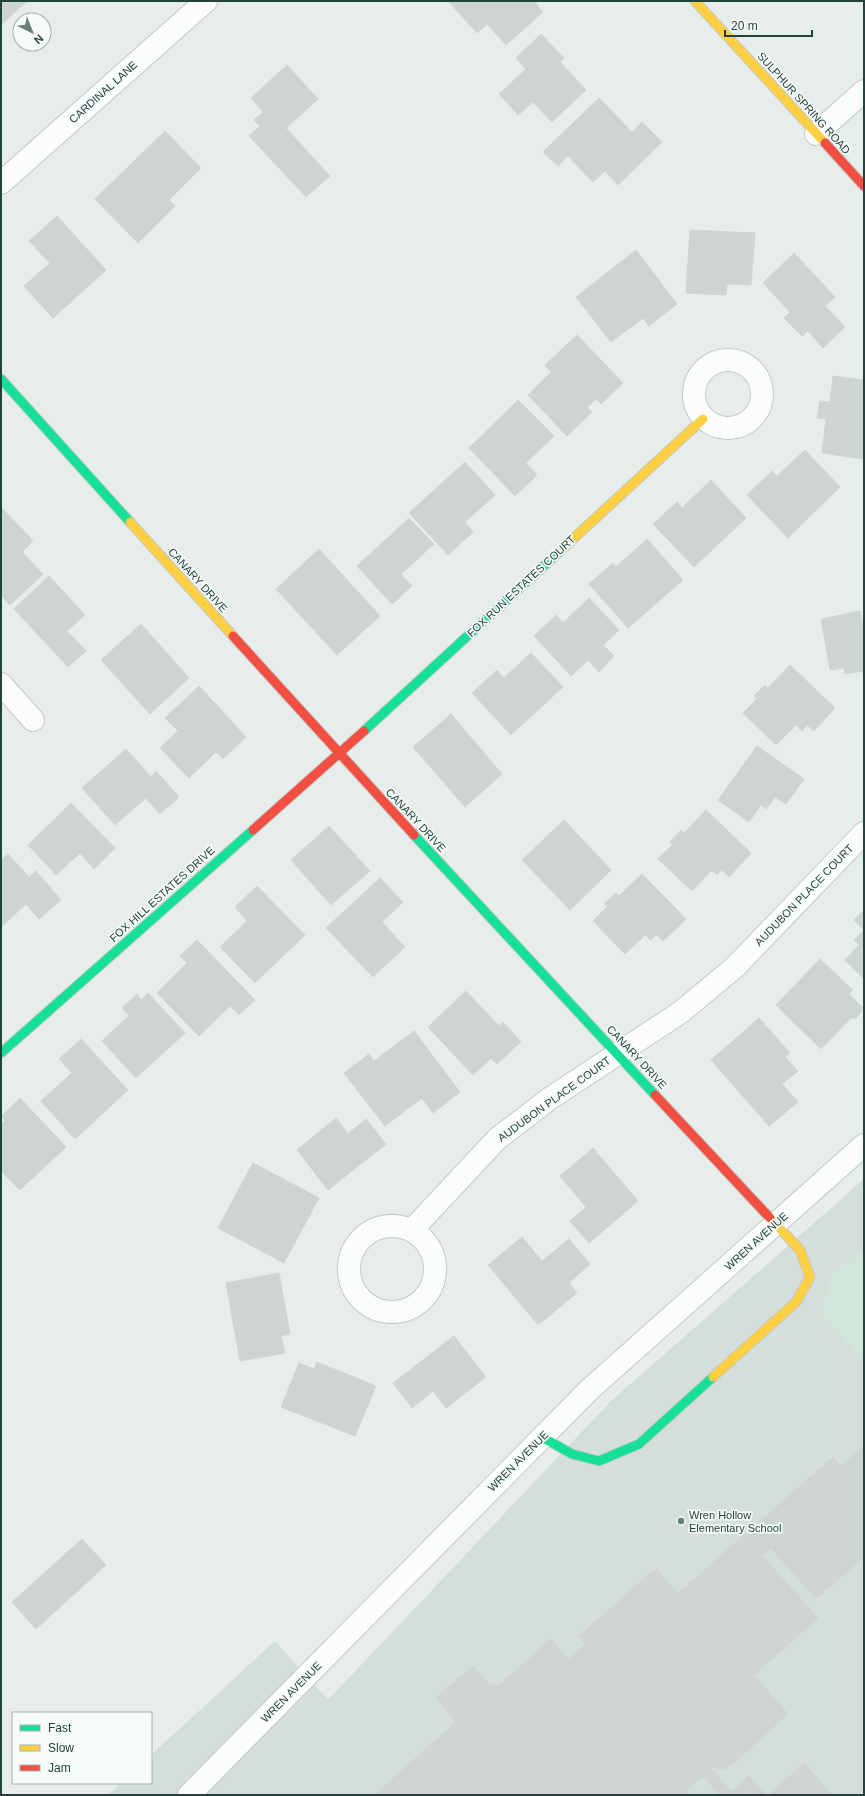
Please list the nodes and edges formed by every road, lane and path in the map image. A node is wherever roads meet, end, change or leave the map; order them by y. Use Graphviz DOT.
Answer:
graph roads {
  1 [pos="206,1"];
  2 [pos="695,1"];
  3 [pos="864,91"];
  4 [pos="816,134"];
  5 [pos="1,184"];
  6 [pos="864,186"];
  7 [pos="1,379"];
  8 [pos="703,419"];
  9 [pos="1,684"];
  10 [pos="33,720"];
  11 [pos="339,754"];
  12 [pos="864,833"];
  13 [pos="1,1053"];
  14 [pos="617,1053"];
  15 [pos="864,1145"];
  16 [pos="775,1225"];
  17 [pos="412,1230"];
  18 [pos="542,1437"];
  19 [pos="189,1795"];
  1 -- 5 [label="street, CARDINAL LANE"];
  2 -- 4 [label="street, SULPHUR SPRING ROAD"];
  3 -- 4 [label="street"];
  4 -- 6 [label="street, SULPHUR SPRING ROAD"];
  7 -- 11 [label="street, CANARY DRIVE"];
  8 -- 11 [label="street, FOX RUN ESTATES COURT"];
  9 -- 10 [label="street"];
  11 -- 13 [label="street, FOX HILL ESTATES DRIVE"];
  11 -- 14 [label="street, CANARY DRIVE"];
  12 -- 14 [label="street, AUDUBON PLACE COURT"];
  14 -- 16 [label="street, CANARY DRIVE"];
  14 -- 17 [label="street, AUDUBON PLACE COURT"];
  15 -- 16 [label="street, WREN AVENUE"];
  16 -- 18 [label="street, WREN AVENUE"];
  16 -- 18 [label="street, CANARY DRIVE"];
  18 -- 19 [label="street, WREN AVENUE"];
}
